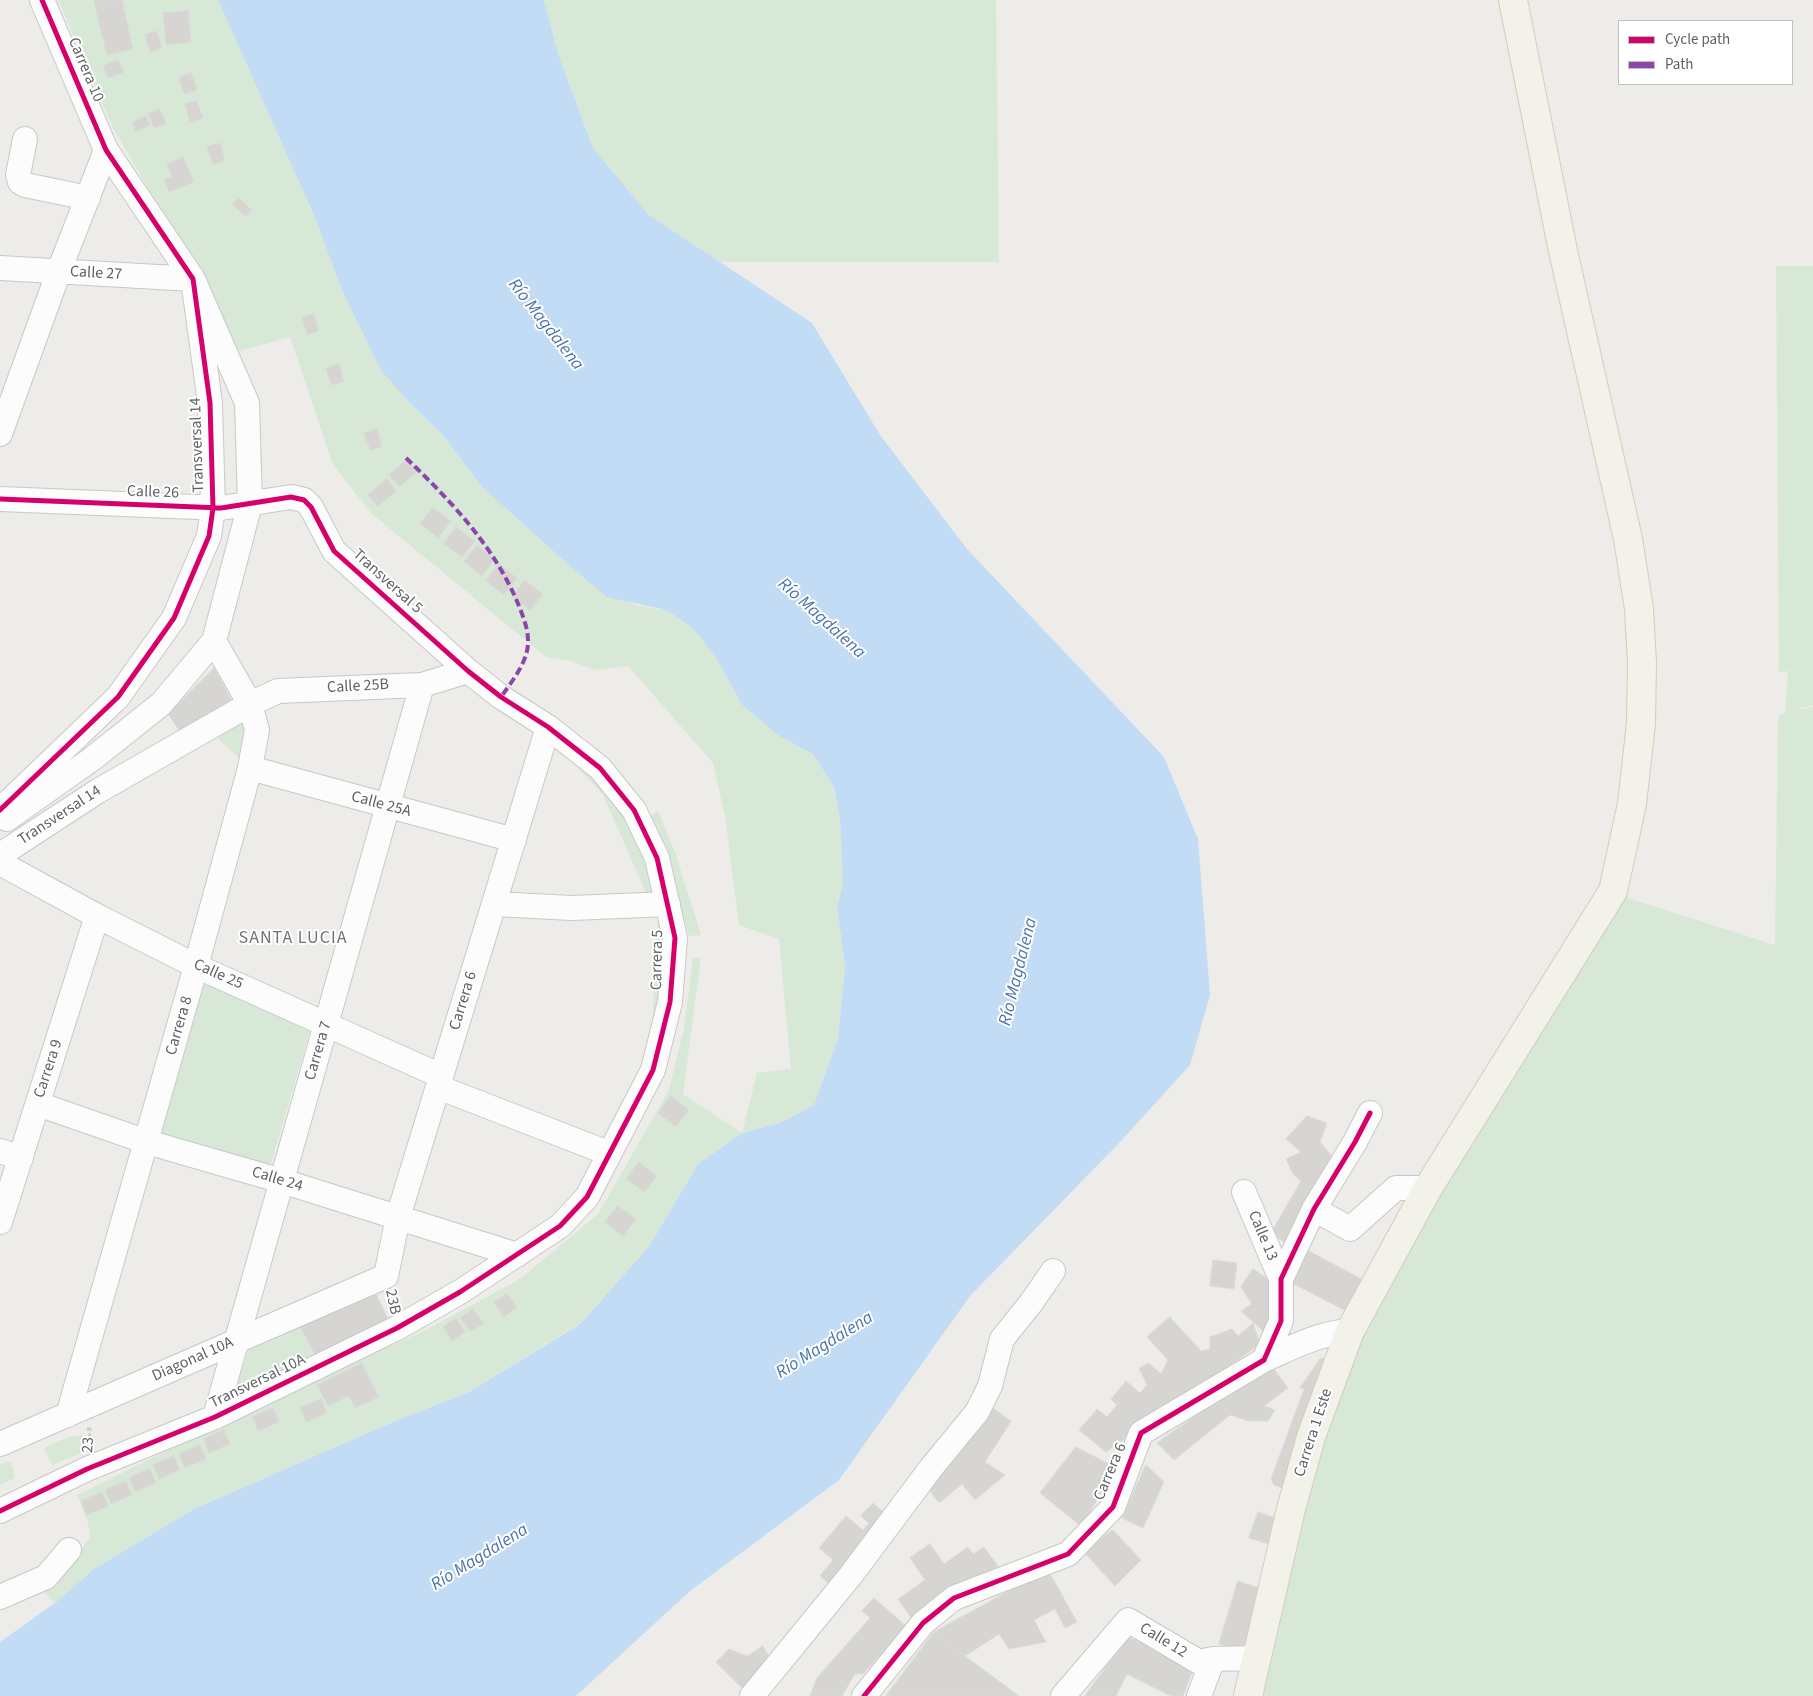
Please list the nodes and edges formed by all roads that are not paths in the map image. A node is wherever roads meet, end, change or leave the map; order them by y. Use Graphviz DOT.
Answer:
graph roads {
  1 [pos="42,0"];
  2 [pos="1514,0"];
  3 [pos="25,139"];
  4 [pos="106,150"];
  5 [pos="88,198"];
  6 [pos="0,268"];
  7 [pos="59,272"];
  8 [pos="193,279"];
  9 [pos="0,434"];
  10 [pos="0,499"];
  11 [pos="304,500"];
  12 [pos="250,504"];
  13 [pos="213,508"];
  14 [pos="214,641"];
  15 [pos="468,671"];
  16 [pos="422,684"];
  17 [pos="250,704"];
  18 [pos="548,727"];
  19 [pos="250,768"];
  20 [pos="387,807"];
  21 [pos="0,810"];
  22 [pos="0,824"];
  23 [pos="514,840"];
  24 [pos="0,855"];
  25 [pos="0,863"];
  26 [pos="494,904"];
  27 [pos="668,904"];
  28 [pos="97,916"];
  29 [pos="196,966"];
  30 [pos="327,1023"];
  31 [pos="439,1082"];
  32 [pos="38,1104"];
  33 [pos="1370,1113"];
  34 [pos="147,1142"];
  35 [pos="608,1153"];
  36 [pos="10,1154"];
  37 [pos="282,1181"];
  38 [pos="1428,1188"];
  39 [pos="1244,1192"];
  40 [pos="1314,1209"];
  41 [pos="398,1217"];
  42 [pos="0,1222"];
  43 [pos="518,1255"];
  44 [pos="1053,1271"];
  45 [pos="386,1276"];
  46 [pos="1281,1280"];
  47 [pos="1350,1331"];
  48 [pos="237,1340"];
  49 [pos="1264,1360"];
  50 [pos="215,1417"];
  51 [pos="60,1418"];
  52 [pos="0,1444"];
  53 [pos="0,1511"];
  54 [pos="69,1550"];
  55 [pos="5,1600"];
  56 [pos="1258,1658"];
  57 [pos="1214,1660"];
  58 [pos="752,1696"];
  59 [pos="864,1696"];
  60 [pos="1063,1696"];
  61 [pos="1199,1696"];
  62 [pos="1248,1696"];
  1 -- 4 [label="street, Carrera 10"];
  2 -- 38 [label="main road, Carrera 1 Este"];
  3 -- 5 [label="street"];
  4 -- 5 [label="street"];
  4 -- 8 [label="street, Transversal 14"];
  5 -- 7 [label="street"];
  6 -- 7 [label="street, Calle 27"];
  7 -- 8 [label="street, Calle 27"];
  7 -- 9 [label="street"];
  8 -- 12 [label="street"];
  8 -- 13 [label="street, Transversal 14"];
  10 -- 13 [label="street, Calle 26"];
  11 -- 12 [label="street, Calle 26"];
  11 -- 15 [label="street, Transversal 5"];
  12 -- 13 [label="street, Calle 26"];
  12 -- 14 [label="street"];
  13 -- 21 [label="street, Transversal 14"];
  14 -- 17 [label="street, Carrera 8"];
  14 -- 22 [label="street"];
  15 -- 16 [label="street, Calle 25B"];
  15 -- 18 [label="street, Carrera 5"];
  16 -- 17 [label="street, Calle 25B"];
  16 -- 20 [label="street, Carrera 7"];
  17 -- 19 [label="street, Carrera 8"];
  17 -- 24 [label="street, Transversal 14"];
  18 -- 23 [label="street, Carrera 6"];
  18 -- 27 [label="street, Carrera 5"];
  19 -- 20 [label="street, Calle 25A"];
  19 -- 29 [label="street, Carrera 8"];
  20 -- 23 [label="street, Calle 25A"];
  20 -- 30 [label="street, Carrera 7"];
  23 -- 26 [label="street, Carrera 6"];
  25 -- 28 [label="street, Calle 25"];
  26 -- 27 [label="street"];
  26 -- 31 [label="street, Carrera 6"];
  27 -- 35 [label="street, Carrera 5"];
  28 -- 29 [label="street, Calle 25"];
  28 -- 32 [label="street, Carrera 9"];
  29 -- 30 [label="street, Calle 25"];
  29 -- 34 [label="street, Carrera 8"];
  30 -- 31 [label="street, Calle 25"];
  30 -- 37 [label="street, Carrera 7"];
  31 -- 35 [label="street, Calle 25"];
  31 -- 41 [label="street, Carrera 6"];
  32 -- 34 [label="street, Calle 24"];
  32 -- 36 [label="street, Carrera 9"];
  33 -- 40 [label="street"];
  34 -- 37 [label="street, Calle 24"];
  34 -- 51 [label="street, Carrera 8"];
  35 -- 43 [label="street, Carrera 5"];
  36 -- 42 [label="street, Carrera 9"];
  37 -- 41 [label="street, Calle 24"];
  37 -- 48 [label="street, Carrera 7"];
  38 -- 40 [label="street"];
  38 -- 47 [label="main road, Carrera 1 Este"];
  39 -- 46 [label="street, Calle 13"];
  40 -- 46 [label="street"];
  41 -- 43 [label="street, Calle 24"];
  41 -- 45 [label="street, Carrera 6"];
  43 -- 50 [label="street, Transversal 10A"];
  44 -- 58 [label="street"];
  45 -- 48 [label="street, Diagonal 10A"];
  46 -- 49 [label="street"];
  47 -- 49 [label="street, Carrera 6"];
  47 -- 56 [label="main road, Carrera 1 Este"];
  48 -- 50 [label="street, Carrera 7"];
  48 -- 51 [label="street, Diagonal 10A"];
  49 -- 59 [label="street, Carrera 6"];
  50 -- 53 [label="street, Transversal 10A"];
  51 -- 52 [label="street, Diagonal 10A"];
  54 -- 55 [label="street"];
  56 -- 57 [label="street, Calle 12"];
  56 -- 62 [label="main road, Carrera 1 Este"];
  57 -- 60 [label="street, Calle 12"];
  57 -- 61 [label="street"];
}
